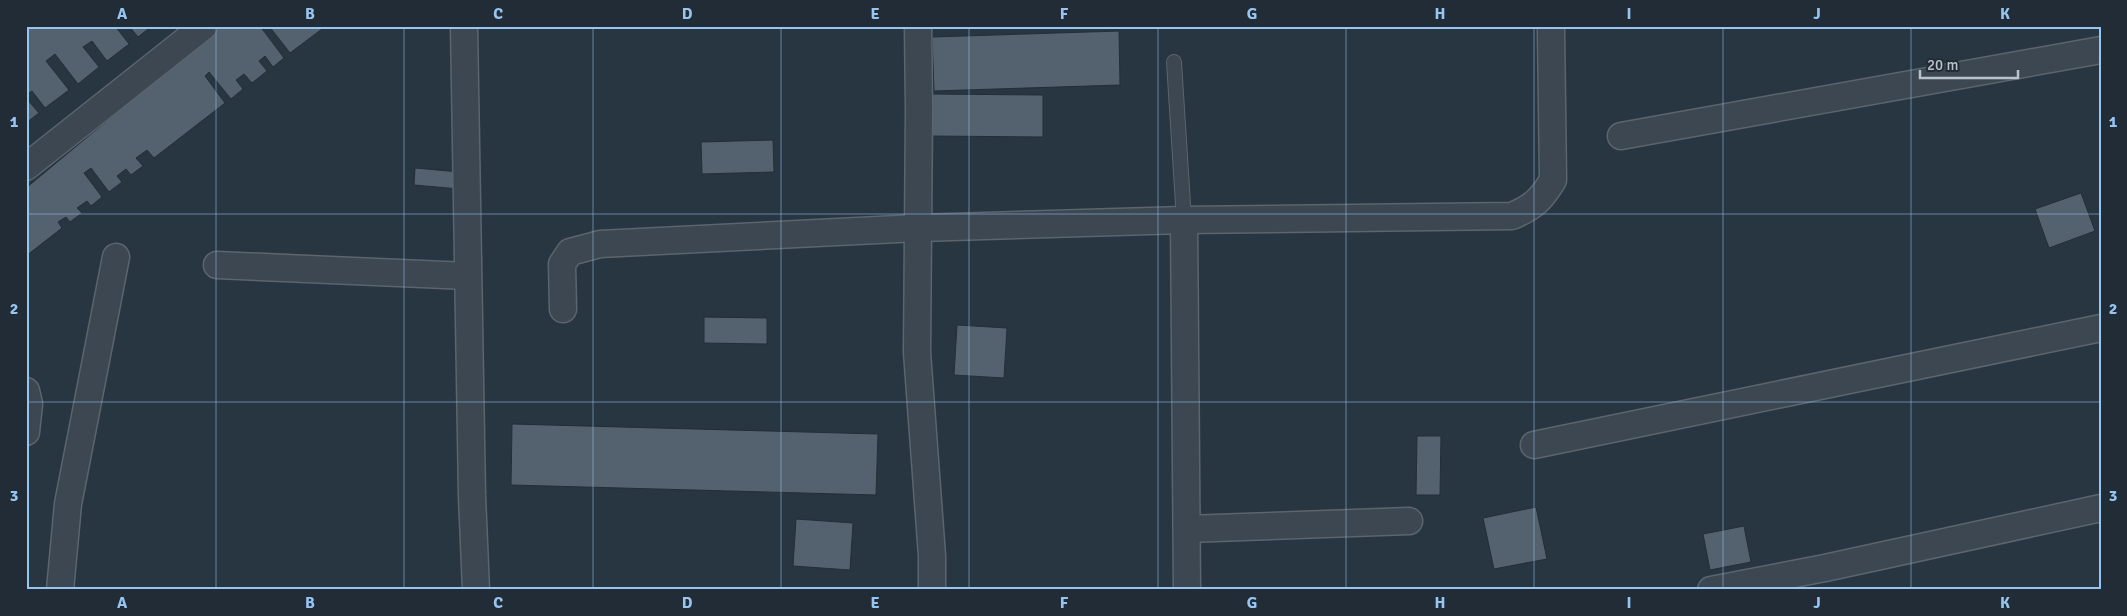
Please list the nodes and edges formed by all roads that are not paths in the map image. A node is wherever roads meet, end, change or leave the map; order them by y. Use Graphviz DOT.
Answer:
graph roads {
  1 [pos="204,26"];
  2 [pos="464,26"];
  3 [pos="918,26"];
  4 [pos="1551,31"];
  5 [pos="2101,50"];
  6 [pos="1174,62"];
  7 [pos="1621,136"];
  8 [pos="26,167"];
  9 [pos="1184,220"];
  10 [pos="918,228"];
  11 [pos="116,257"];
  12 [pos="217,265"];
  13 [pos="468,276"];
  14 [pos="563,309"];
  15 [pos="2101,328"];
  16 [pos="26,391"];
  17 [pos="26,432"];
  18 [pos="1534,445"];
  19 [pos="2101,508"];
  20 [pos="1409,521"];
  21 [pos="1187,529"];
  22 [pos="60,590"];
  23 [pos="476,590"];
  24 [pos="932,590"];
  25 [pos="1187,590"];
  26 [pos="1711,590"];
  1 -- 8 [label="street"];
  2 -- 13 [label="street"];
  3 -- 10 [label="street"];
  4 -- 9 [label="street"];
  5 -- 7 [label="street"];
  6 -- 9 [label="lane"];
  9 -- 10 [label="street"];
  9 -- 21 [label="street"];
  10 -- 14 [label="street"];
  10 -- 24 [label="street"];
  11 -- 22 [label="street"];
  12 -- 13 [label="street"];
  13 -- 23 [label="street"];
  15 -- 18 [label="street"];
  16 -- 17 [label="street"];
  19 -- 26 [label="street"];
  20 -- 21 [label="street"];
  21 -- 25 [label="street"];
}
